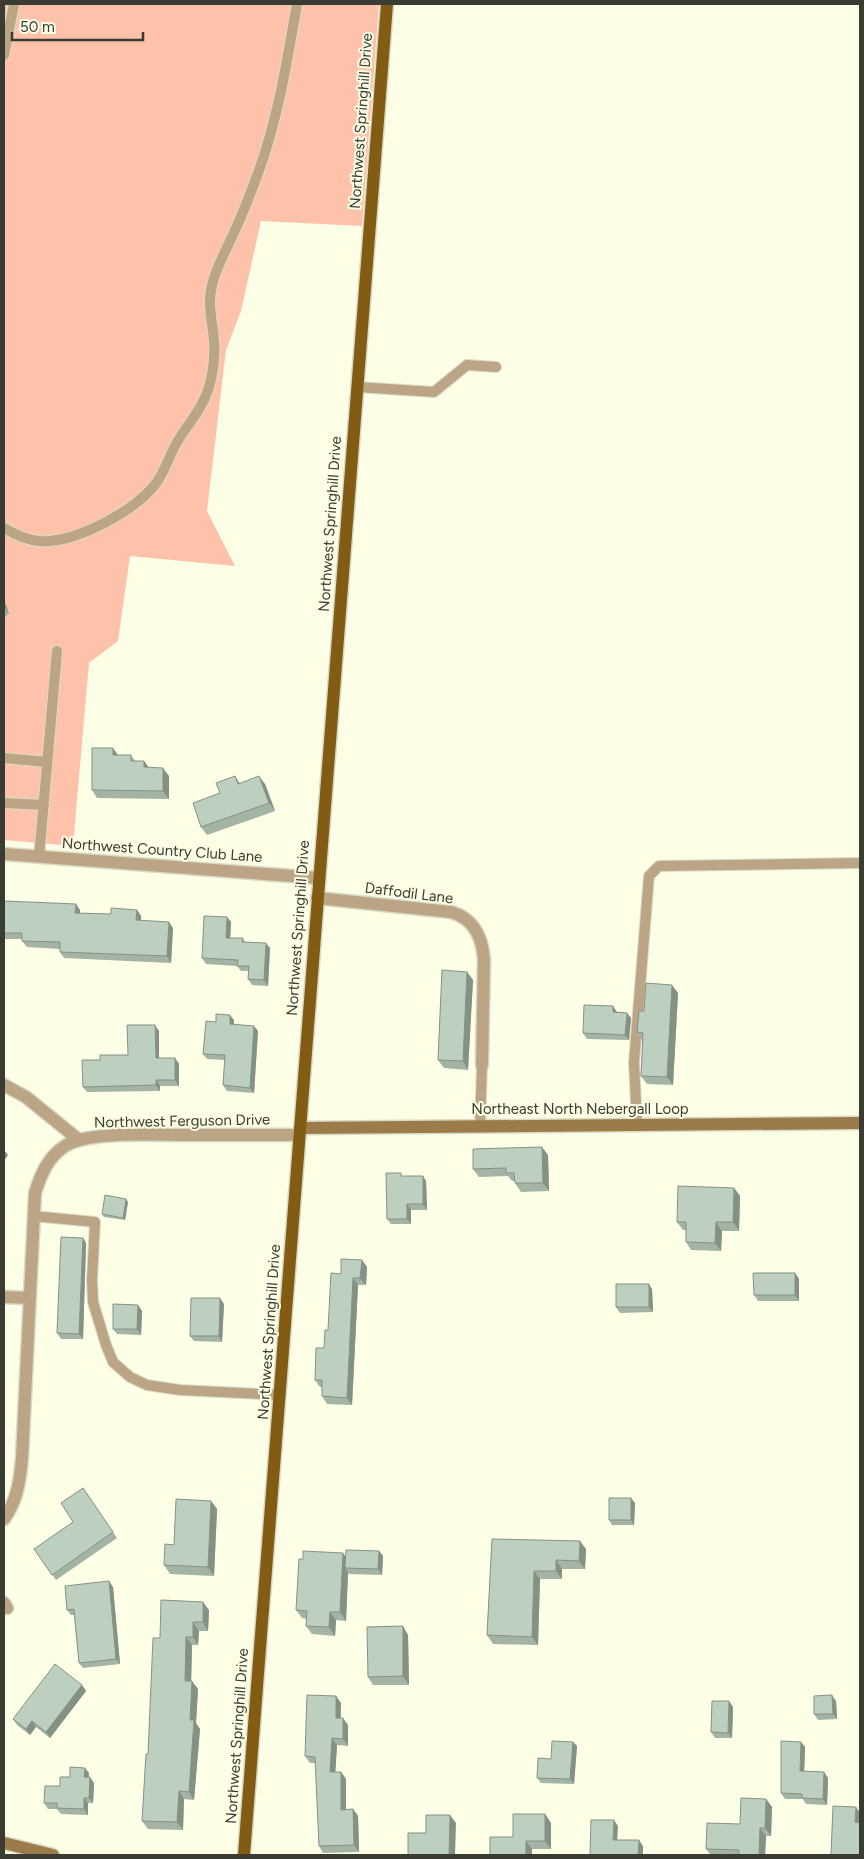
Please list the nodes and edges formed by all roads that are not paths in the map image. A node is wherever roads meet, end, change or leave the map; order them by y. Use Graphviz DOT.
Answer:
graph roads {
  1 [pos="14,4"];
  2 [pos="297,4"];
  3 [pos="387,4"];
  4 [pos="4,55"];
  5 [pos="496,367"];
  6 [pos="357,387"];
  7 [pos="4,528"];
  8 [pos="57,651"];
  9 [pos="4,758"];
  10 [pos="47,762"];
  11 [pos="4,802"];
  12 [pos="44,805"];
  13 [pos="4,854"];
  14 [pos="39,857"];
  15 [pos="860,863"];
  16 [pos="318,878"];
  17 [pos="317,898"];
  18 [pos="482,1065"];
  19 [pos="4,1085"];
  20 [pos="860,1123"];
  21 [pos="637,1125"];
  22 [pos="480,1126"];
  23 [pos="299,1132"];
  24 [pos="80,1140"];
  25 [pos="33,1216"];
  26 [pos="4,1297"];
  27 [pos="29,1298"];
  28 [pos="280,1395"];
  29 [pos="4,1519"];
  30 [pos="4,1843"];
  31 [pos="53,1855"];
  32 [pos="244,1855"];
  1 -- 4 [label="lane"];
  2 -- 7 [label="lane"];
  3 -- 6 [label="main road, Northwest Springhill Drive"];
  5 -- 6 [label="lane"];
  6 -- 16 [label="main road, Northwest Springhill Drive"];
  8 -- 10 [label="lane"];
  9 -- 10 [label="lane"];
  10 -- 12 [label="lane"];
  11 -- 12 [label="lane"];
  12 -- 14 [label="lane"];
  13 -- 14 [label="street, Northwest Country Club Lane"];
  14 -- 16 [label="street, Northwest Country Club Lane"];
  15 -- 21 [label="lane"];
  16 -- 17 [label="main road, Northwest Springhill Drive"];
  17 -- 18 [label="street, Daffodil Lane"];
  17 -- 23 [label="main road, Northwest Springhill Drive"];
  18 -- 22 [label="lane"];
  19 -- 24 [label="street"];
  20 -- 21 [label="street, Northeast North Nebergall Loop"];
  21 -- 22 [label="street, Northeast North Nebergall Loop"];
  22 -- 23 [label="street, Northeast North Nebergall Loop"];
  23 -- 24 [label="street, Northwest Ferguson Drive"];
  23 -- 28 [label="main road, Northwest Springhill Drive"];
  24 -- 25 [label="street, Northwest Ferguson Drive"];
  25 -- 27 [label="street, Northwest Ferguson Drive"];
  25 -- 28 [label="lane"];
  26 -- 27 [label="street"];
  27 -- 29 [label="street, Northwest Ferguson Drive"];
  28 -- 32 [label="main road, Northwest Springhill Drive"];
  30 -- 31 [label="street"];
}
